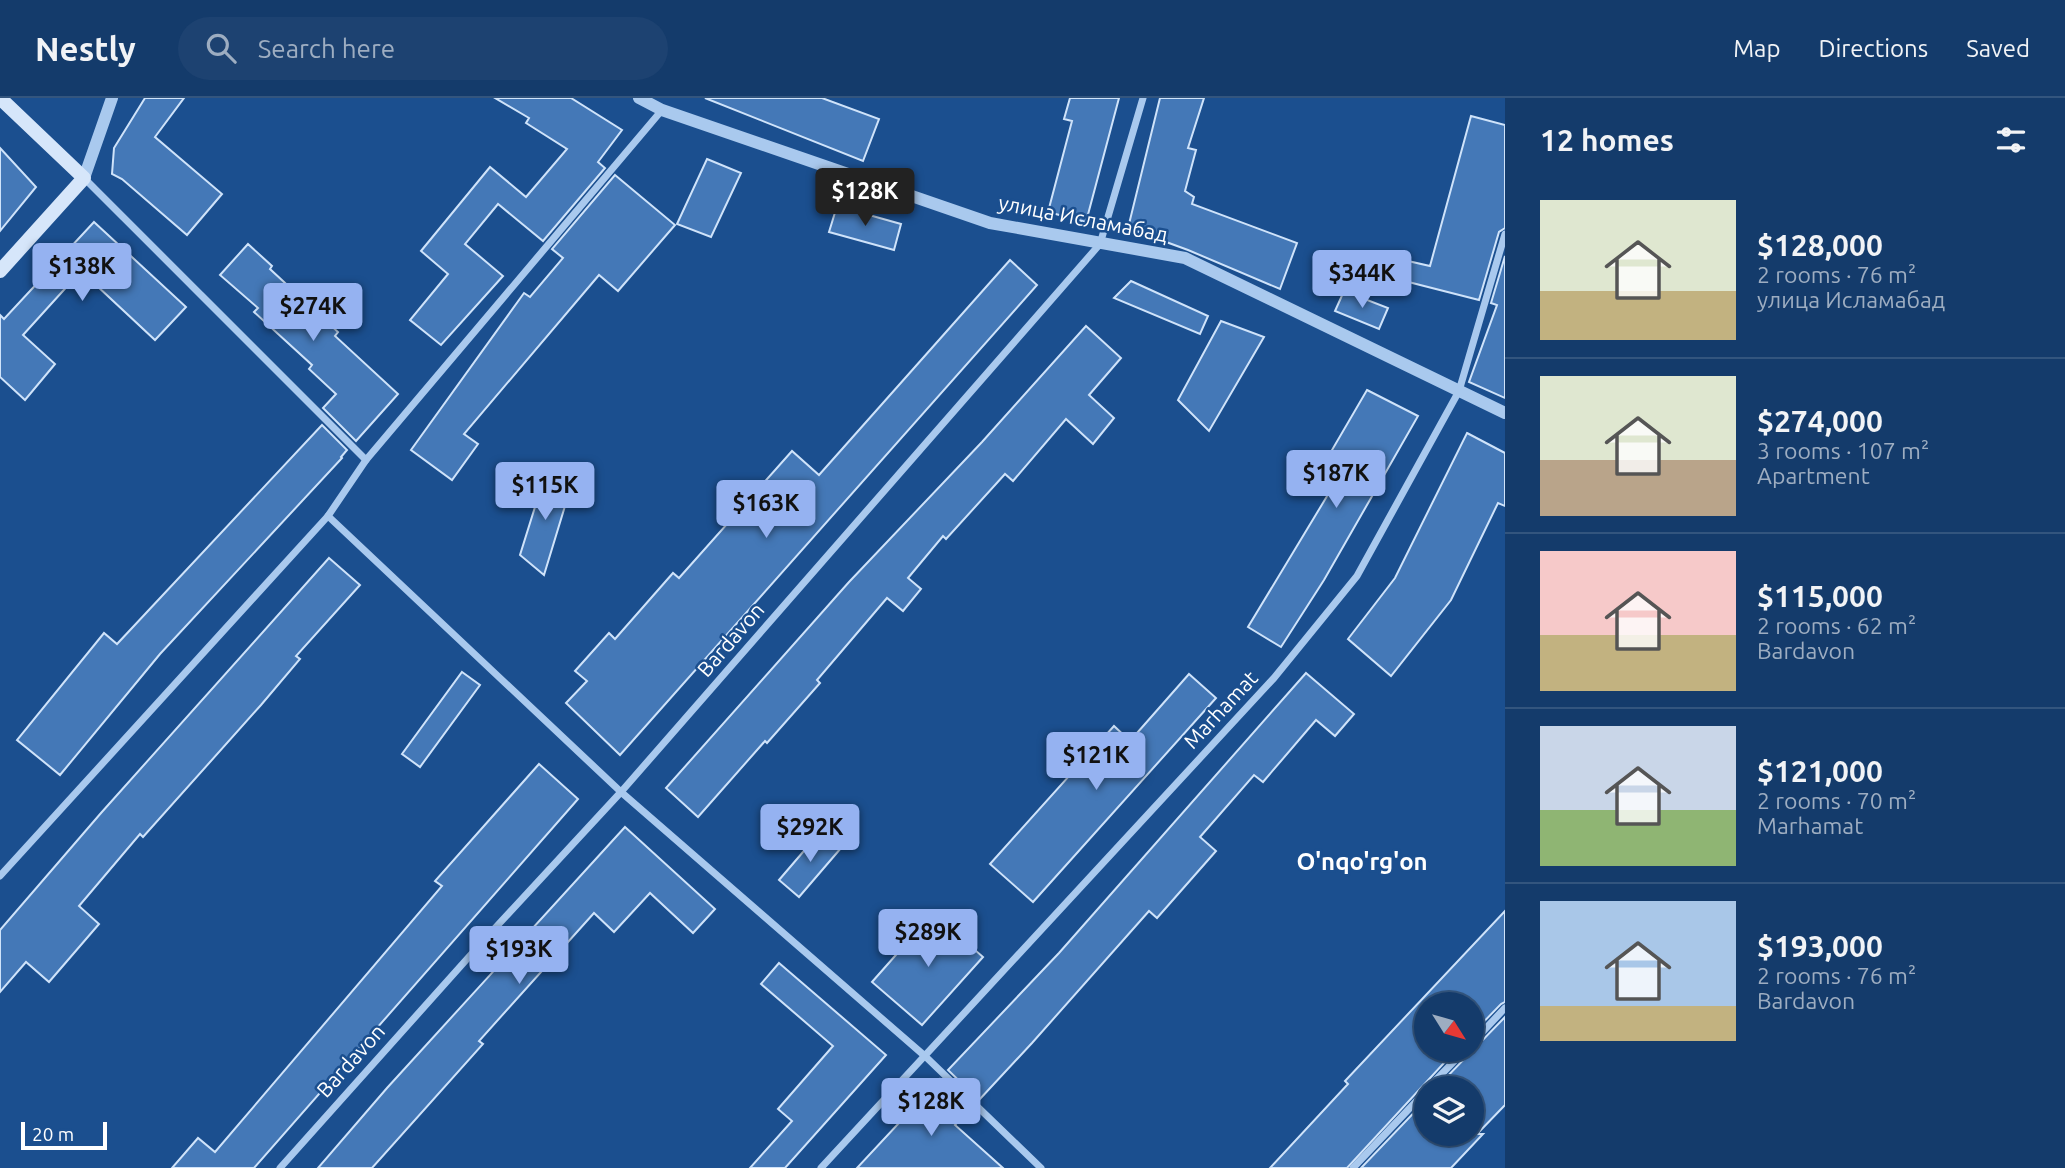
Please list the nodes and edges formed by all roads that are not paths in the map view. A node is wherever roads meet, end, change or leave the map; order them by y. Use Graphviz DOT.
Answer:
graph roads {
  1 [pos="0,98"];
  2 [pos="112,98"];
  3 [pos="639,98"];
  4 [pos="1143,98"];
  5 [pos="662,110"];
  6 [pos="84,178"];
  7 [pos="1505,233"];
  8 [pos="1100,244"];
  9 [pos="0,271"];
  10 [pos="1459,391"];
  11 [pos="1505,413"];
  12 [pos="366,460"];
  13 [pos="328,516"];
  14 [pos="621,792"];
  15 [pos="0,876"];
  16 [pos="1505,1007"];
  17 [pos="1484,1030"];
  18 [pos="926,1058"];
  19 [pos="1454,1062"];
  20 [pos="1440,1076"];
  21 [pos="1414,1104"];
  22 [pos="1354,1167"];
  23 [pos="280,1168"];
  24 [pos="821,1168"];
  25 [pos="1041,1168"];
  1 -- 6 [label="main road"];
  2 -- 6 [label="street"];
  3 -- 5 [label="street, улица Исламабад"];
  4 -- 8 [label="street, Bardavon"];
  5 -- 8 [label="street, улица Исламабад"];
  5 -- 12 [label="street"];
  6 -- 9 [label="main road"];
  6 -- 12 [label="street"];
  7 -- 10 [label="street, Marhamat"];
  8 -- 10 [label="street, улица Исламабад"];
  8 -- 14 [label="street, Bardavon"];
  10 -- 11 [label="street, улица Исламабад"];
  10 -- 18 [label="street, Marhamat"];
  12 -- 13 [label="street"];
  13 -- 14 [label="street"];
  13 -- 15 [label="street"];
  14 -- 18 [label="street"];
  14 -- 23 [label="street, Bardavon"];
  16 -- 17 [label="street"];
  18 -- 24 [label="street, Marhamat"];
  18 -- 25 [label="street"];
  19 -- 20 [label="street"];
  21 -- 22 [label="street"];
}
